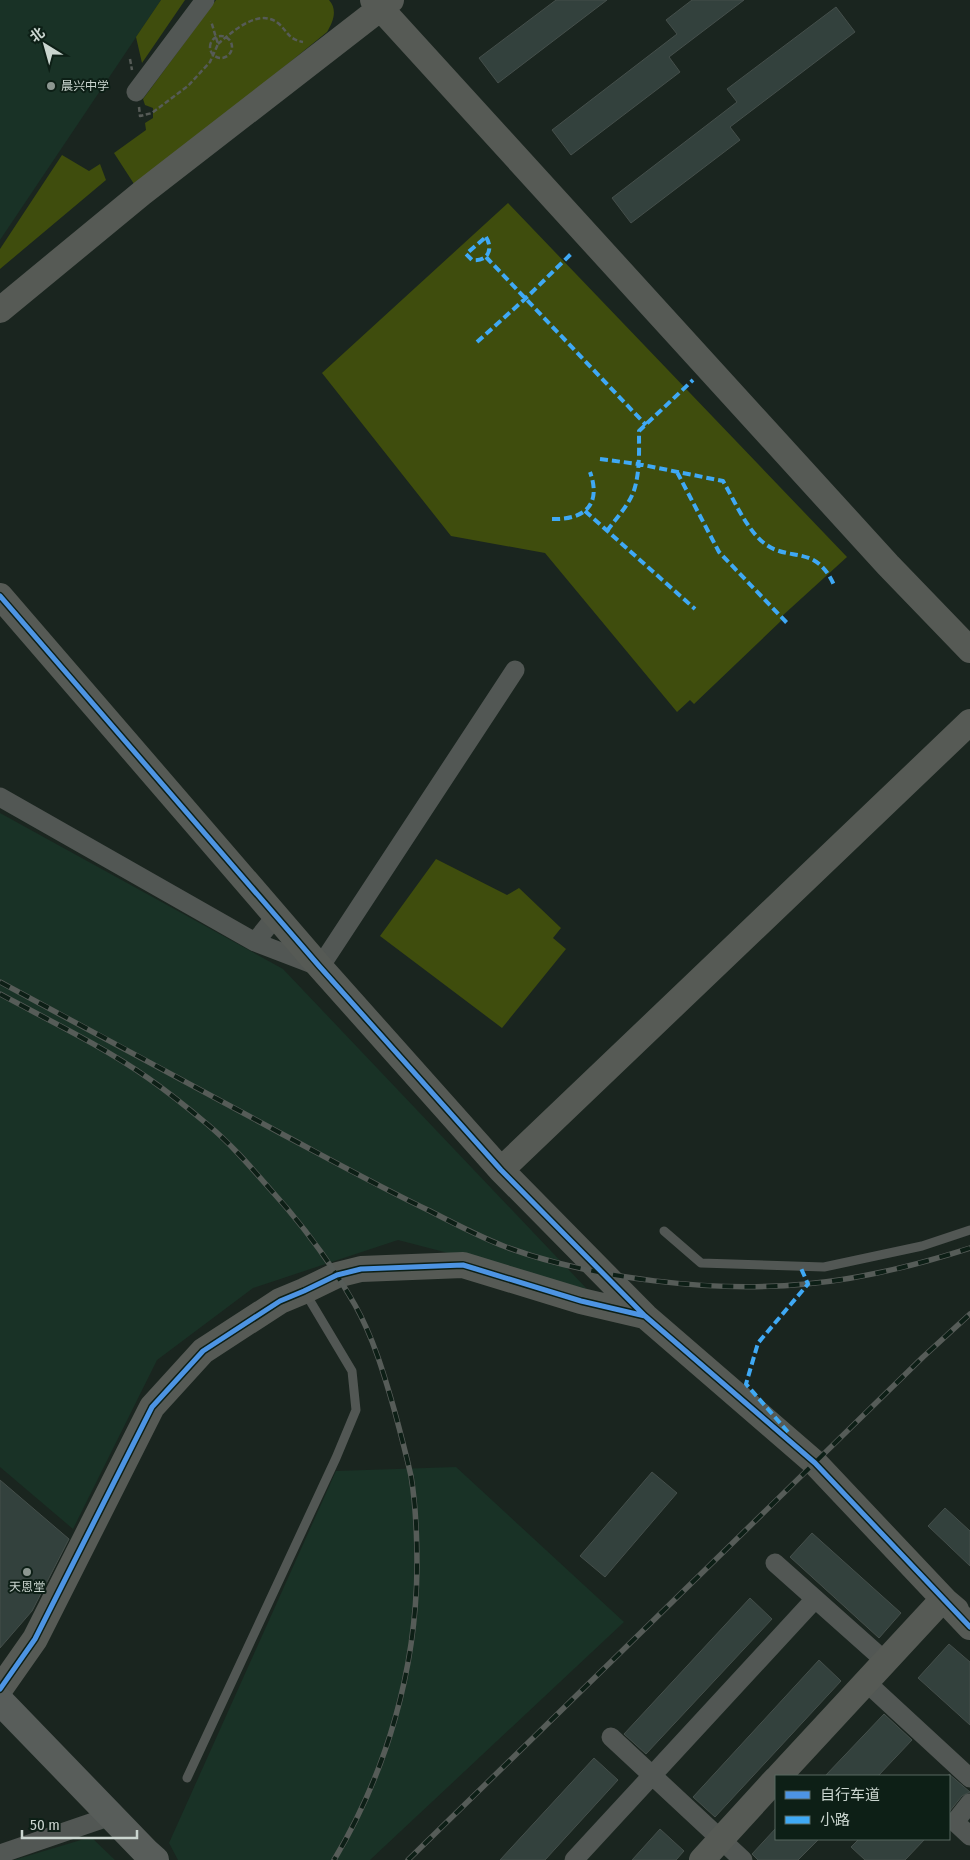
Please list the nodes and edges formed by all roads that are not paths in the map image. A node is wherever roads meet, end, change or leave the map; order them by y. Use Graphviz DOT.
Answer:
graph roads {
  1 [pos="205,0"];
  2 [pos="382,3"];
  3 [pos="136,92"];
  4 [pos="0,310"];
  5 [pos="0,596"];
  6 [pos="970,650"];
  7 [pos="516,670"];
  8 [pos="970,722"];
  9 [pos="0,797"];
  10 [pos="276,916"];
  11 [pos="256,942"];
  12 [pos="320,968"];
  13 [pos="501,1170"];
  14 [pos="970,1230"];
  15 [pos="664,1231"];
  16 [pos="304,1291"];
  17 [pos="645,1316"];
  18 [pos="775,1563"];
  19 [pos="815,1599"];
  20 [pos="943,1599"];
  21 [pos="970,1621"];
  22 [pos="970,1627"];
  23 [pos="885,1661"];
  24 [pos="866,1682"];
  25 [pos="0,1689"];
  26 [pos="0,1701"];
  27 [pos="611,1738"];
  28 [pos="780,1775"];
  29 [pos="653,1776"];
  30 [pos="187,1778"];
  31 [pos="970,1778"];
  32 [pos="775,1780"];
  33 [pos="970,1803"];
  34 [pos="111,1816"];
  35 [pos="970,1836"];
  36 [pos="720,1839"];
  37 [pos="0,1854"];
  38 [pos="155,1860"];
  39 [pos="574,1860"];
  40 [pos="702,1860"];
  41 [pos="743,1860"];
  1 -- 3 [label="street"];
  2 -- 4 [label="street"];
  2 -- 6 [label="street"];
  5 -- 10 [label="street"];
  7 -- 12 [label="street"];
  8 -- 13 [label="street"];
  9 -- 11 [label="street"];
  10 -- 11 [label="street"];
  10 -- 12 [label="street"];
  11 -- 12 [label="street"];
  12 -- 13 [label="street"];
  13 -- 17 [label="street"];
  14 -- 15 [label="lane"];
  16 -- 17 [label="street"];
  16 -- 25 [label="street"];
  16 -- 30 [label="lane"];
  17 -- 20 [label="street"];
  18 -- 19 [label="street"];
  19 -- 23 [label="street"];
  19 -- 29 [label="street"];
  20 -- 21 [label="street"];
  20 -- 22 [label="street"];
  20 -- 23 [label="street"];
  23 -- 24 [label="street"];
  24 -- 28 [label="street"];
  24 -- 31 [label="street"];
  26 -- 34 [label="highway"];
  27 -- 29 [label="street"];
  29 -- 36 [label="street"];
  29 -- 39 [label="street"];
  32 -- 36 [label="street"];
  33 -- 35 [label="street"];
  34 -- 37 [label="street"];
  34 -- 38 [label="highway"];
  36 -- 40 [label="street"];
  36 -- 41 [label="street"];
}
